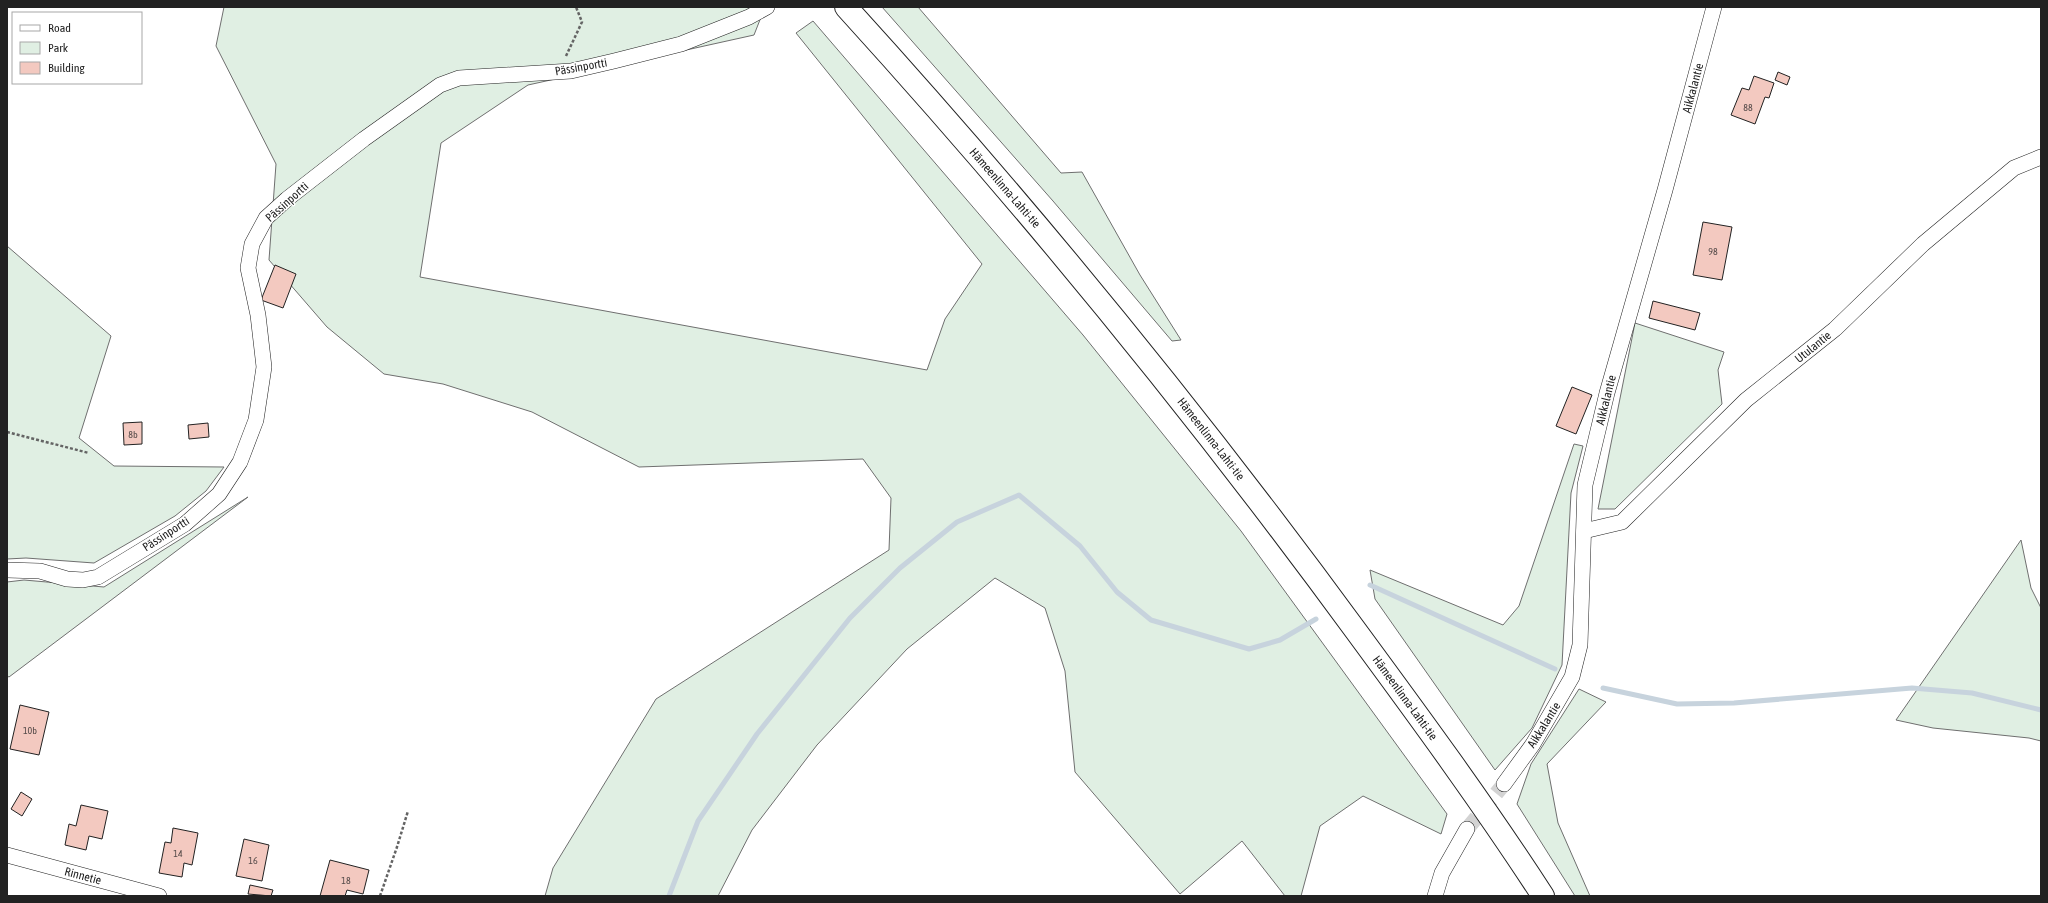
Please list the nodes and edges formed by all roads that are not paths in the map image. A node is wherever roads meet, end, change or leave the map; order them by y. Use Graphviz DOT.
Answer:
graph roads {
  1 [pos="767,7"];
  2 [pos="846,7"];
  3 [pos="1714,7"];
  4 [pos="2041,157"];
  5 [pos="1584,531"];
  6 [pos="7,570"];
  7 [pos="1504,784"];
  8 [pos="1467,829"];
  9 [pos="7,855"];
  10 [pos="159,896"];
  11 [pos="1435,896"];
  12 [pos="1543,896"];
  1 -- 6 [label="street, Pässinportti"];
  2 -- 12 [label="highway, Hämeenlinna-Lahti-tie"];
  3 -- 5 [label="street, Aikkalantie"];
  4 -- 5 [label="street, Utulantie"];
  5 -- 7 [label="street, Aikkalantie"];
  8 -- 11 [label="street"];
  9 -- 10 [label="street, Rinnetie"];
}
